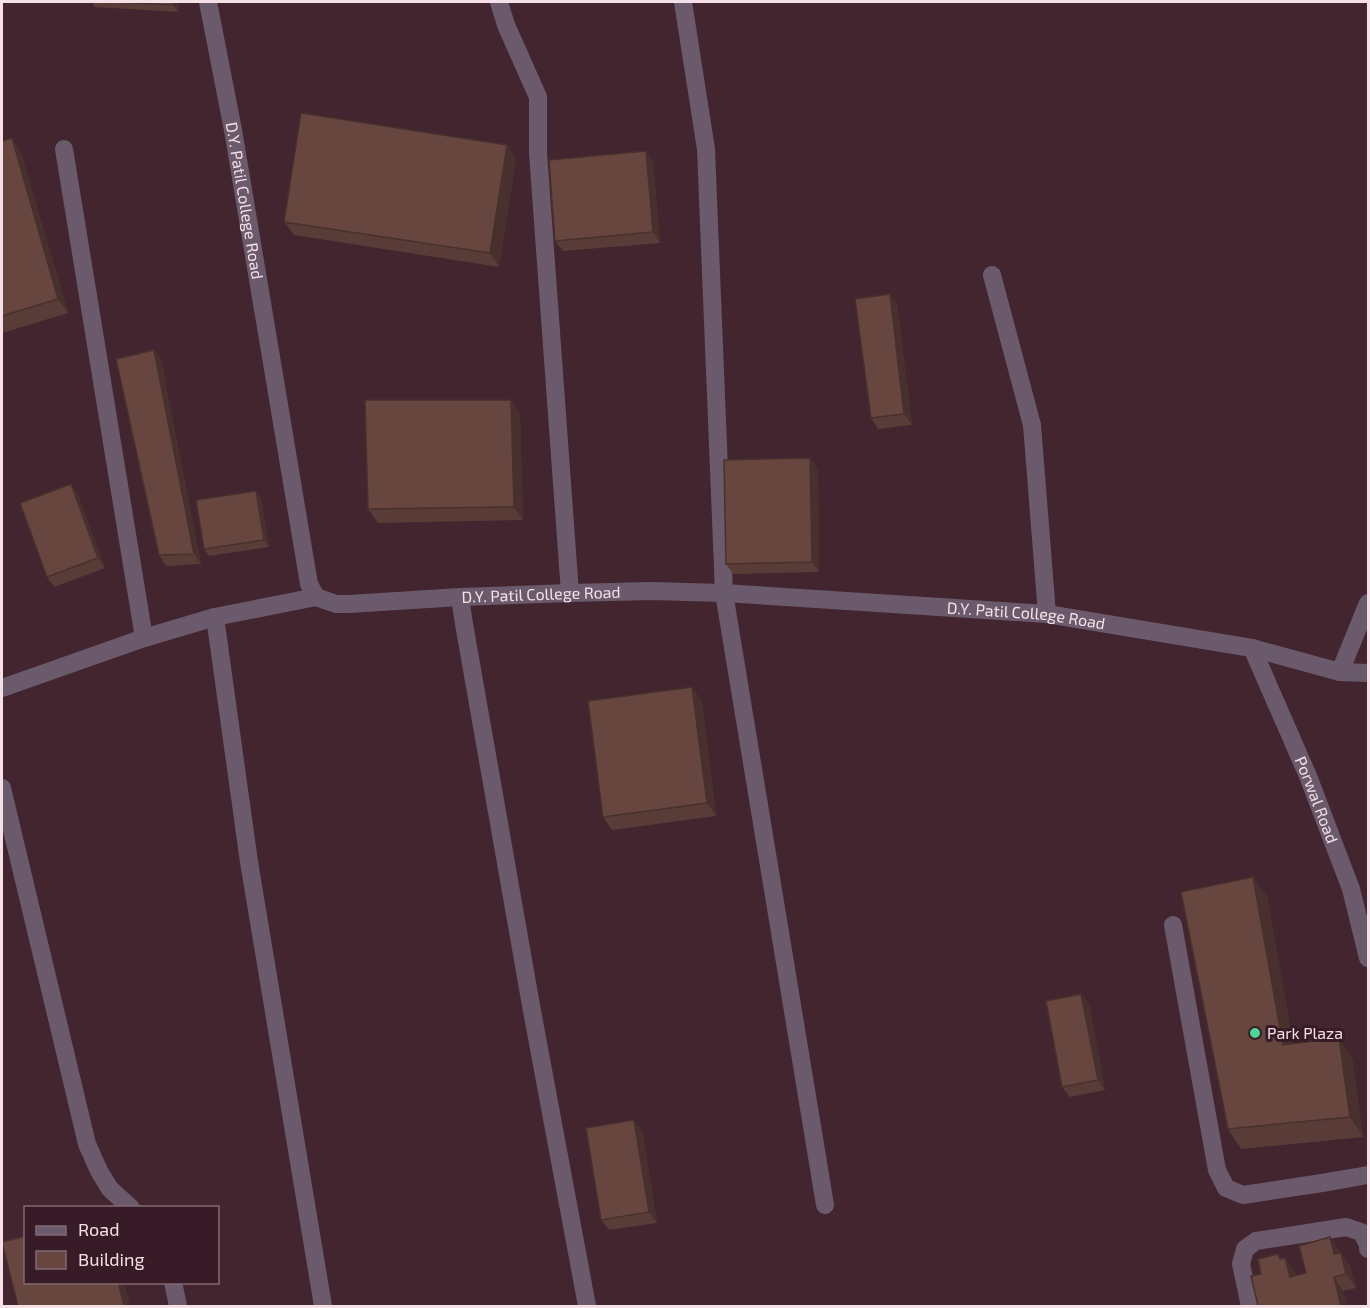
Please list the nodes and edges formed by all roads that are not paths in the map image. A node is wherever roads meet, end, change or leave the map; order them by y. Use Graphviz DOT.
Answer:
graph roads {
  1 [pos="208,2"];
  2 [pos="499,2"];
  3 [pos="683,2"];
  4 [pos="64,149"];
  5 [pos="992,275"];
  6 [pos="570,592"];
  7 [pos="724,593"];
  8 [pos="316,597"];
  9 [pos="460,597"];
  10 [pos="1368,603"];
  11 [pos="1047,614"];
  12 [pos="215,617"];
  13 [pos="144,638"];
  14 [pos="1252,648"];
  15 [pos="1340,672"];
  16 [pos="1368,673"];
  17 [pos="2,688"];
  18 [pos="2,788"];
  19 [pos="1173,925"];
  20 [pos="1368,958"];
  21 [pos="1368,1175"];
  22 [pos="825,1205"];
  23 [pos="129,1206"];
  24 [pos="1368,1249"];
  25 [pos="173,1284"];
  26 [pos="178,1306"];
  27 [pos="323,1306"];
  28 [pos="587,1306"];
  29 [pos="1250,1306"];
  1 -- 8 [label="street, D.Y. Patil College Road"];
  2 -- 6 [label="street"];
  3 -- 7 [label="street"];
  4 -- 13 [label="street"];
  5 -- 11 [label="street"];
  6 -- 7 [label="street, D.Y. Patil College Road"];
  6 -- 9 [label="street, D.Y. Patil College Road"];
  7 -- 11 [label="street, D.Y. Patil College Road"];
  7 -- 22 [label="street"];
  8 -- 9 [label="street, D.Y. Patil College Road"];
  8 -- 12 [label="street"];
  9 -- 28 [label="street"];
  10 -- 15 [label="street"];
  11 -- 14 [label="street, D.Y. Patil College Road"];
  12 -- 13 [label="street"];
  12 -- 27 [label="street"];
  13 -- 17 [label="street"];
  14 -- 15 [label="street, D.Y. Patil College Road"];
  14 -- 20 [label="street, Porwal Road"];
  15 -- 16 [label="street, D.Y. Patil College Road"];
  18 -- 23 [label="street"];
  19 -- 21 [label="street"];
  24 -- 29 [label="street"];
  25 -- 26 [label="street"];
}
